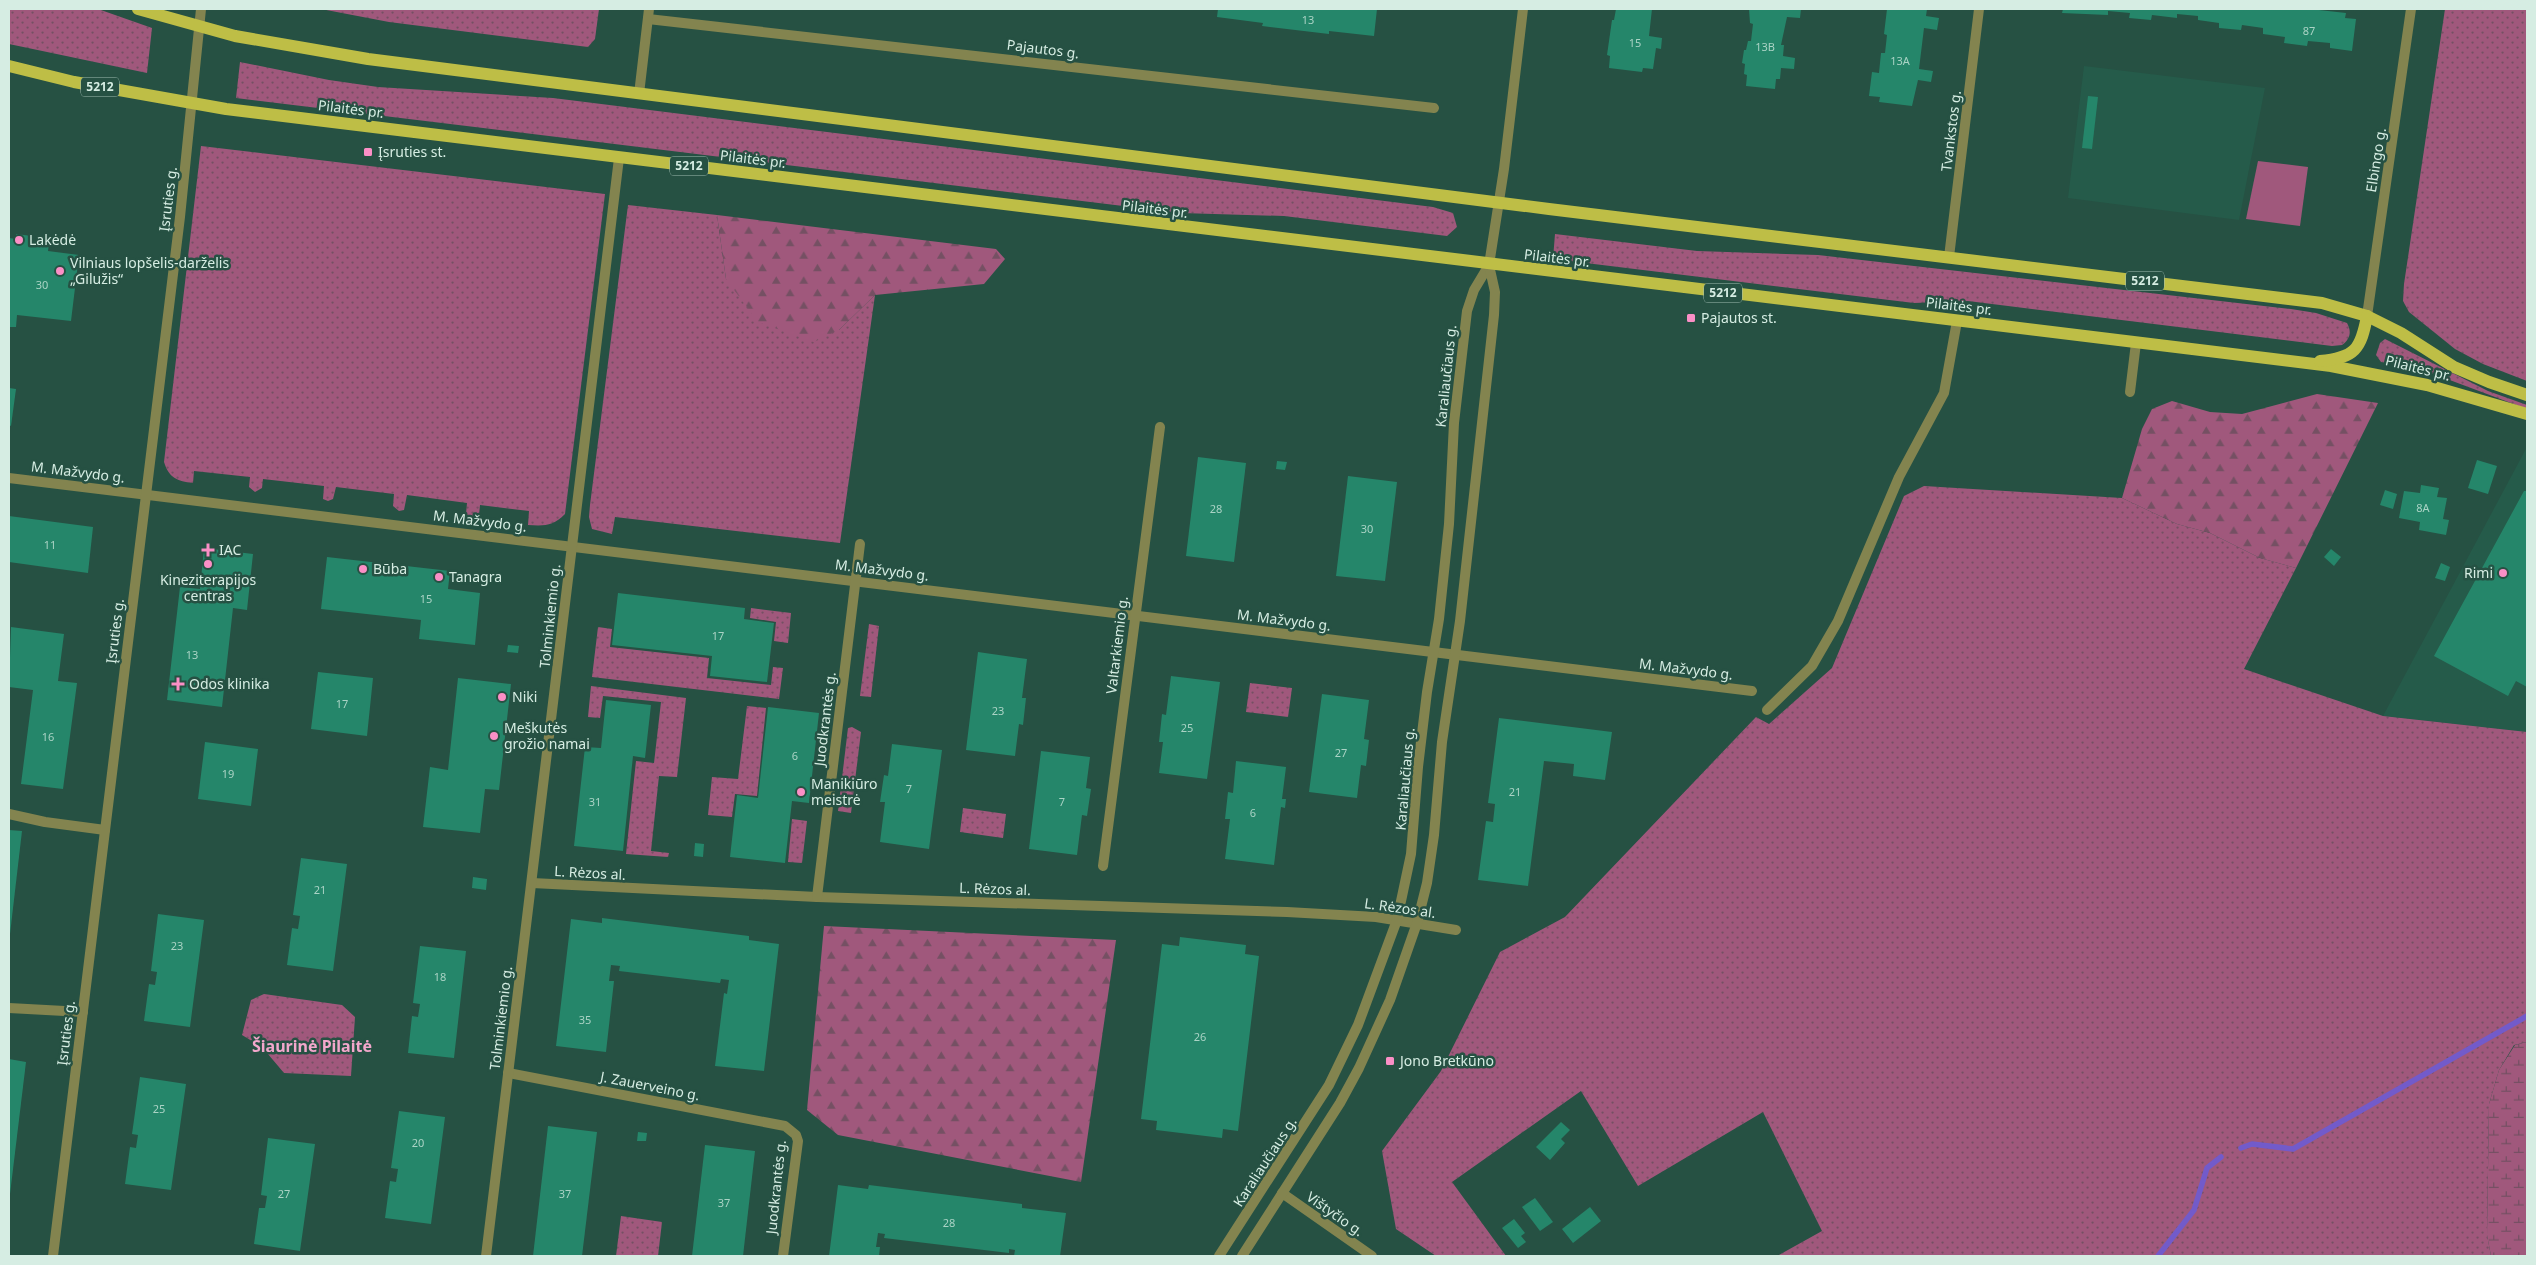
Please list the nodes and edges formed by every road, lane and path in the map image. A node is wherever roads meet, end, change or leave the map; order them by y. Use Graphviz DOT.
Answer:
graph roads {
  1 [pos="138,9"];
  2 [pos="201,9"];
  3 [pos="1523,9"];
  4 [pos="1980,9"];
  5 [pos="2411,9"];
  6 [pos="649,14"];
  7 [pos="199,26"];
  8 [pos="9,66"];
  9 [pos="639,94"];
  10 [pos="192,103"];
  11 [pos="1434,108"];
  12 [pos="619,158"];
  13 [pos="1499,202"];
  14 [pos="1949,257"];
  15 [pos="1489,264"];
  16 [pos="2368,316"];
  17 [pos="1957,321"];
  18 [pos="2136,343"];
  19 [pos="2300,363"];
  20 [pos="2130,392"];
  21 [pos="2527,395"];
  22 [pos="2527,414"];
  23 [pos="1160,427"];
  24 [pos="9,478"];
  25 [pos="146,495"];
  26 [pos="860,544"];
  27 [pos="571,546"];
  28 [pos="856,581"];
  29 [pos="1135,615"];
  30 [pos="1435,652"];
  31 [pos="1455,655"];
  32 [pos="1752,691"];
  33 [pos="1767,710"];
  34 [pos="9,814"];
  35 [pos="105,830"];
  36 [pos="1104,866"];
  37 [pos="532,883"];
  38 [pos="817,897"];
  39 [pos="1397,920"];
  40 [pos="1417,923"];
  41 [pos="1456,930"];
  42 [pos="9,1008"];
  43 [pos="83,1012"];
  44 [pos="508,1073"];
  45 [pos="785,1126"];
  46 [pos="1282,1193"];
  47 [pos="53,1256"];
  48 [pos="486,1256"];
  49 [pos="782,1256"];
  50 [pos="1219,1256"];
  51 [pos="1242,1256"];
  52 [pos="1372,1256"];
  1 -- 7 [label="main road, Pilaitės pr. / 5212"];
  2 -- 7 [label="street, Įsruties g."];
  3 -- 13 [label="street, Karaliaučiaus g."];
  4 -- 14 [label="street, Tvankstos g."];
  5 -- 16 [label="street, Elbingo g."];
  6 -- 9 [label="street"];
  6 -- 11 [label="street, Pajautos g."];
  7 -- 9 [label="main road, Pilaitės pr. / 5212"];
  7 -- 10 [label="street, Įsruties g."];
  8 -- 10 [label="main road, Pilaitės pr. / 5212"];
  9 -- 13 [label="main road, Pilaitės pr. / 5212"];
  10 -- 12 [label="main road, Pilaitės pr. / 5212"];
  10 -- 25 [label="street, Įsruties g."];
  12 -- 15 [label="main road, Pilaitės pr. / 5212"];
  12 -- 27 [label="street, Tolminkiemio g."];
  13 -- 14 [label="main road, Pilaitės pr. / 5212"];
  13 -- 15 [label="street, Karaliaučiaus g."];
  14 -- 16 [label="main road, Pilaitės pr. / 5212"];
  15 -- 17 [label="main road, Pilaitės pr. / 5212"];
  15 -- 30 [label="street, Karaliaučiaus g."];
  15 -- 31 [label="street, Karaliaučiaus g."];
  16 -- 19 [label="main road, Pilaitės pr. / 5212"];
  16 -- 21 [label="main road, Pilaitės pr. / 5212"];
  17 -- 18 [label="main road, Pilaitės pr. / 5212"];
  17 -- 33 [label="street"];
  18 -- 19 [label="main road, Pilaitės pr. / 5212"];
  18 -- 20 [label="street"];
  19 -- 22 [label="main road, Pilaitės pr. / 5212"];
  23 -- 29 [label="street, Valtarkiemio g."];
  24 -- 25 [label="street, M. Mažvydo g."];
  25 -- 27 [label="street, M. Mažvydo g."];
  25 -- 35 [label="street, Įsruties g."];
  26 -- 28 [label="street, Juodkrantės g."];
  27 -- 28 [label="street, M. Mažvydo g."];
  27 -- 37 [label="street, Tolminkiemio g."];
  28 -- 29 [label="street, M. Mažvydo g."];
  28 -- 38 [label="street, Juodkrantės g."];
  29 -- 30 [label="street, M. Mažvydo g."];
  29 -- 36 [label="street, Valtarkiemio g."];
  30 -- 31 [label="street, M. Mažvydo g."];
  30 -- 39 [label="street, Karaliaučiaus g."];
  31 -- 32 [label="street, M. Mažvydo g."];
  31 -- 40 [label="street, Karaliaučiaus g."];
  34 -- 35 [label="street"];
  35 -- 43 [label="street, Įsruties g."];
  37 -- 38 [label="street, L. Rėzos al."];
  37 -- 44 [label="street, Tolminkiemio g."];
  38 -- 39 [label="street, L. Rėzos al."];
  39 -- 40 [label="street, L. Rėzos al."];
  39 -- 50 [label="street, Karaliaučiaus g."];
  40 -- 41 [label="street, L. Rėzos al."];
  40 -- 46 [label="street, Karaliaučiaus g."];
  42 -- 43 [label="street"];
  43 -- 47 [label="street, Įsruties g."];
  44 -- 45 [label="street, J. Zauerveino g."];
  44 -- 48 [label="street, Tolminkiemio g."];
  45 -- 49 [label="street, Juodkrantės g."];
  46 -- 51 [label="street, Karaliaučiaus g."];
  46 -- 52 [label="street, Vištyčio g."];
}
